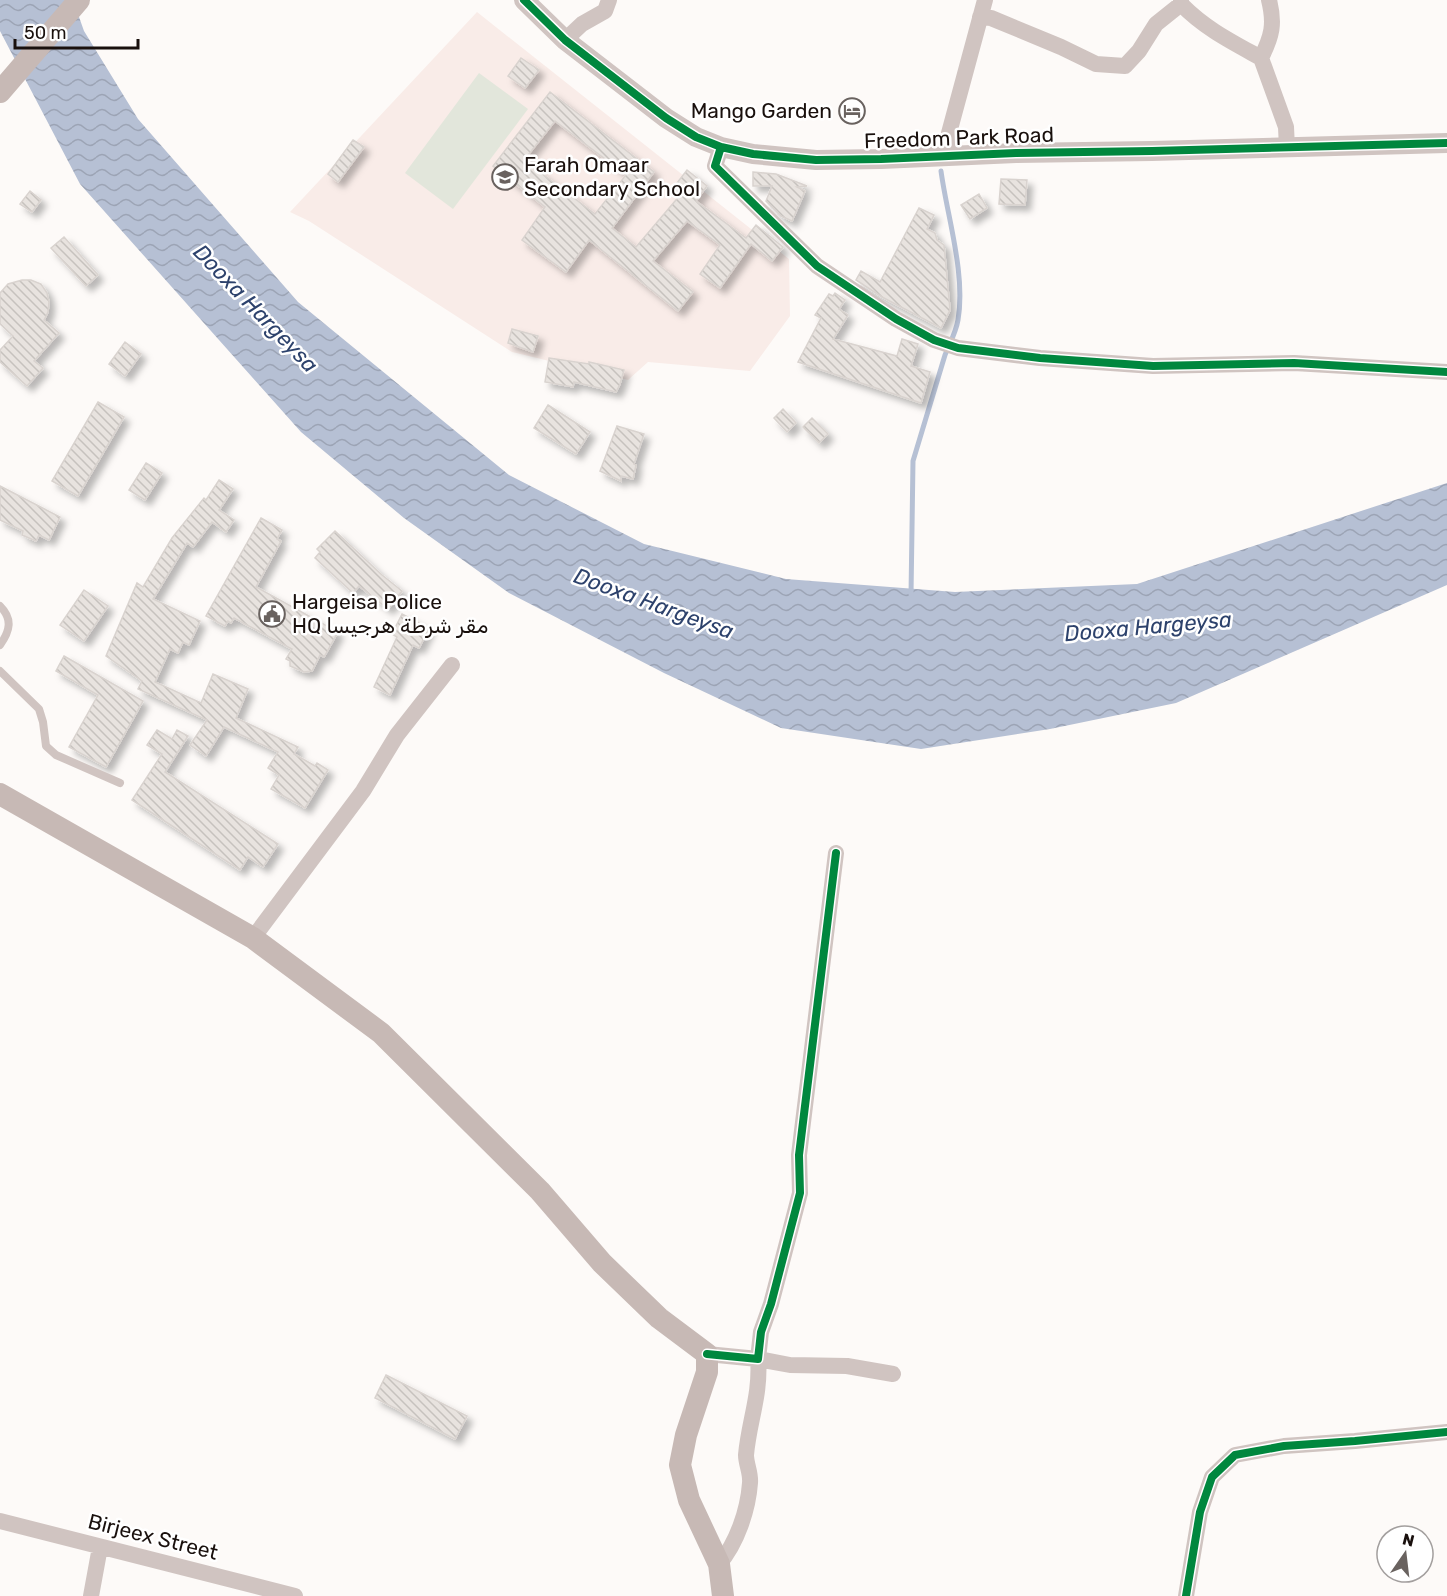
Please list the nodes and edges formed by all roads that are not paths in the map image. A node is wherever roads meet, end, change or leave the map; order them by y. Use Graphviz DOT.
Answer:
graph roads {
  1 [pos="79,0"];
  2 [pos="524,0"];
  3 [pos="609,0"];
  4 [pos="985,0"];
  5 [pos="1269,0"];
  6 [pos="1181,2"];
  7 [pos="980,17"];
  8 [pos="566,40"];
  9 [pos="1261,58"];
  10 [pos="0,92"];
  11 [pos="1447,142"];
  12 [pos="721,147"];
  13 [pos="1287,148"];
  14 [pos="948,156"];
  15 [pos="1447,372"];
  16 [pos="0,606"];
  17 [pos="0,645"];
  18 [pos="452,665"];
  19 [pos="0,671"];
  20 [pos="120,783"];
  21 [pos="0,794"];
  22 [pos="836,853"];
  23 [pos="253,938"];
  24 [pos="706,1354"];
  25 [pos="758,1359"];
  26 [pos="893,1374"];
  27 [pos="1447,1432"];
  28 [pos="0,1521"];
  29 [pos="100,1547"];
  30 [pos="719,1564"];
  31 [pos="91,1596"];
  32 [pos="296,1596"];
  33 [pos="723,1596"];
  34 [pos="1186,1596"];
  1 -- 10 [label="main road"];
  2 -- 8 [label="street, Freedom Park Road"];
  3 -- 8 [label="street"];
  4 -- 7 [label="street"];
  5 -- 9 [label="street"];
  6 -- 7 [label="street"];
  6 -- 9 [label="street"];
  7 -- 14 [label="street"];
  8 -- 12 [label="street, Freedom Park Road"];
  9 -- 13 [label="street"];
  11 -- 13 [label="street, Freedom Park Road"];
  12 -- 14 [label="street, Freedom Park Road"];
  12 -- 15 [label="street"];
  13 -- 14 [label="street, Freedom Park Road"];
  16 -- 17 [label="lane"];
  18 -- 23 [label="street"];
  19 -- 20 [label="lane"];
  21 -- 23 [label="main road"];
  22 -- 25 [label="street"];
  23 -- 24 [label="main road"];
  24 -- 25 [label="street"];
  24 -- 30 [label="main road"];
  25 -- 26 [label="street"];
  25 -- 30 [label="street"];
  27 -- 34 [label="street"];
  28 -- 29 [label="street, Birjeex Street"];
  29 -- 31 [label="street"];
  29 -- 32 [label="street, Birjeex Street"];
  30 -- 33 [label="main road"];
}
